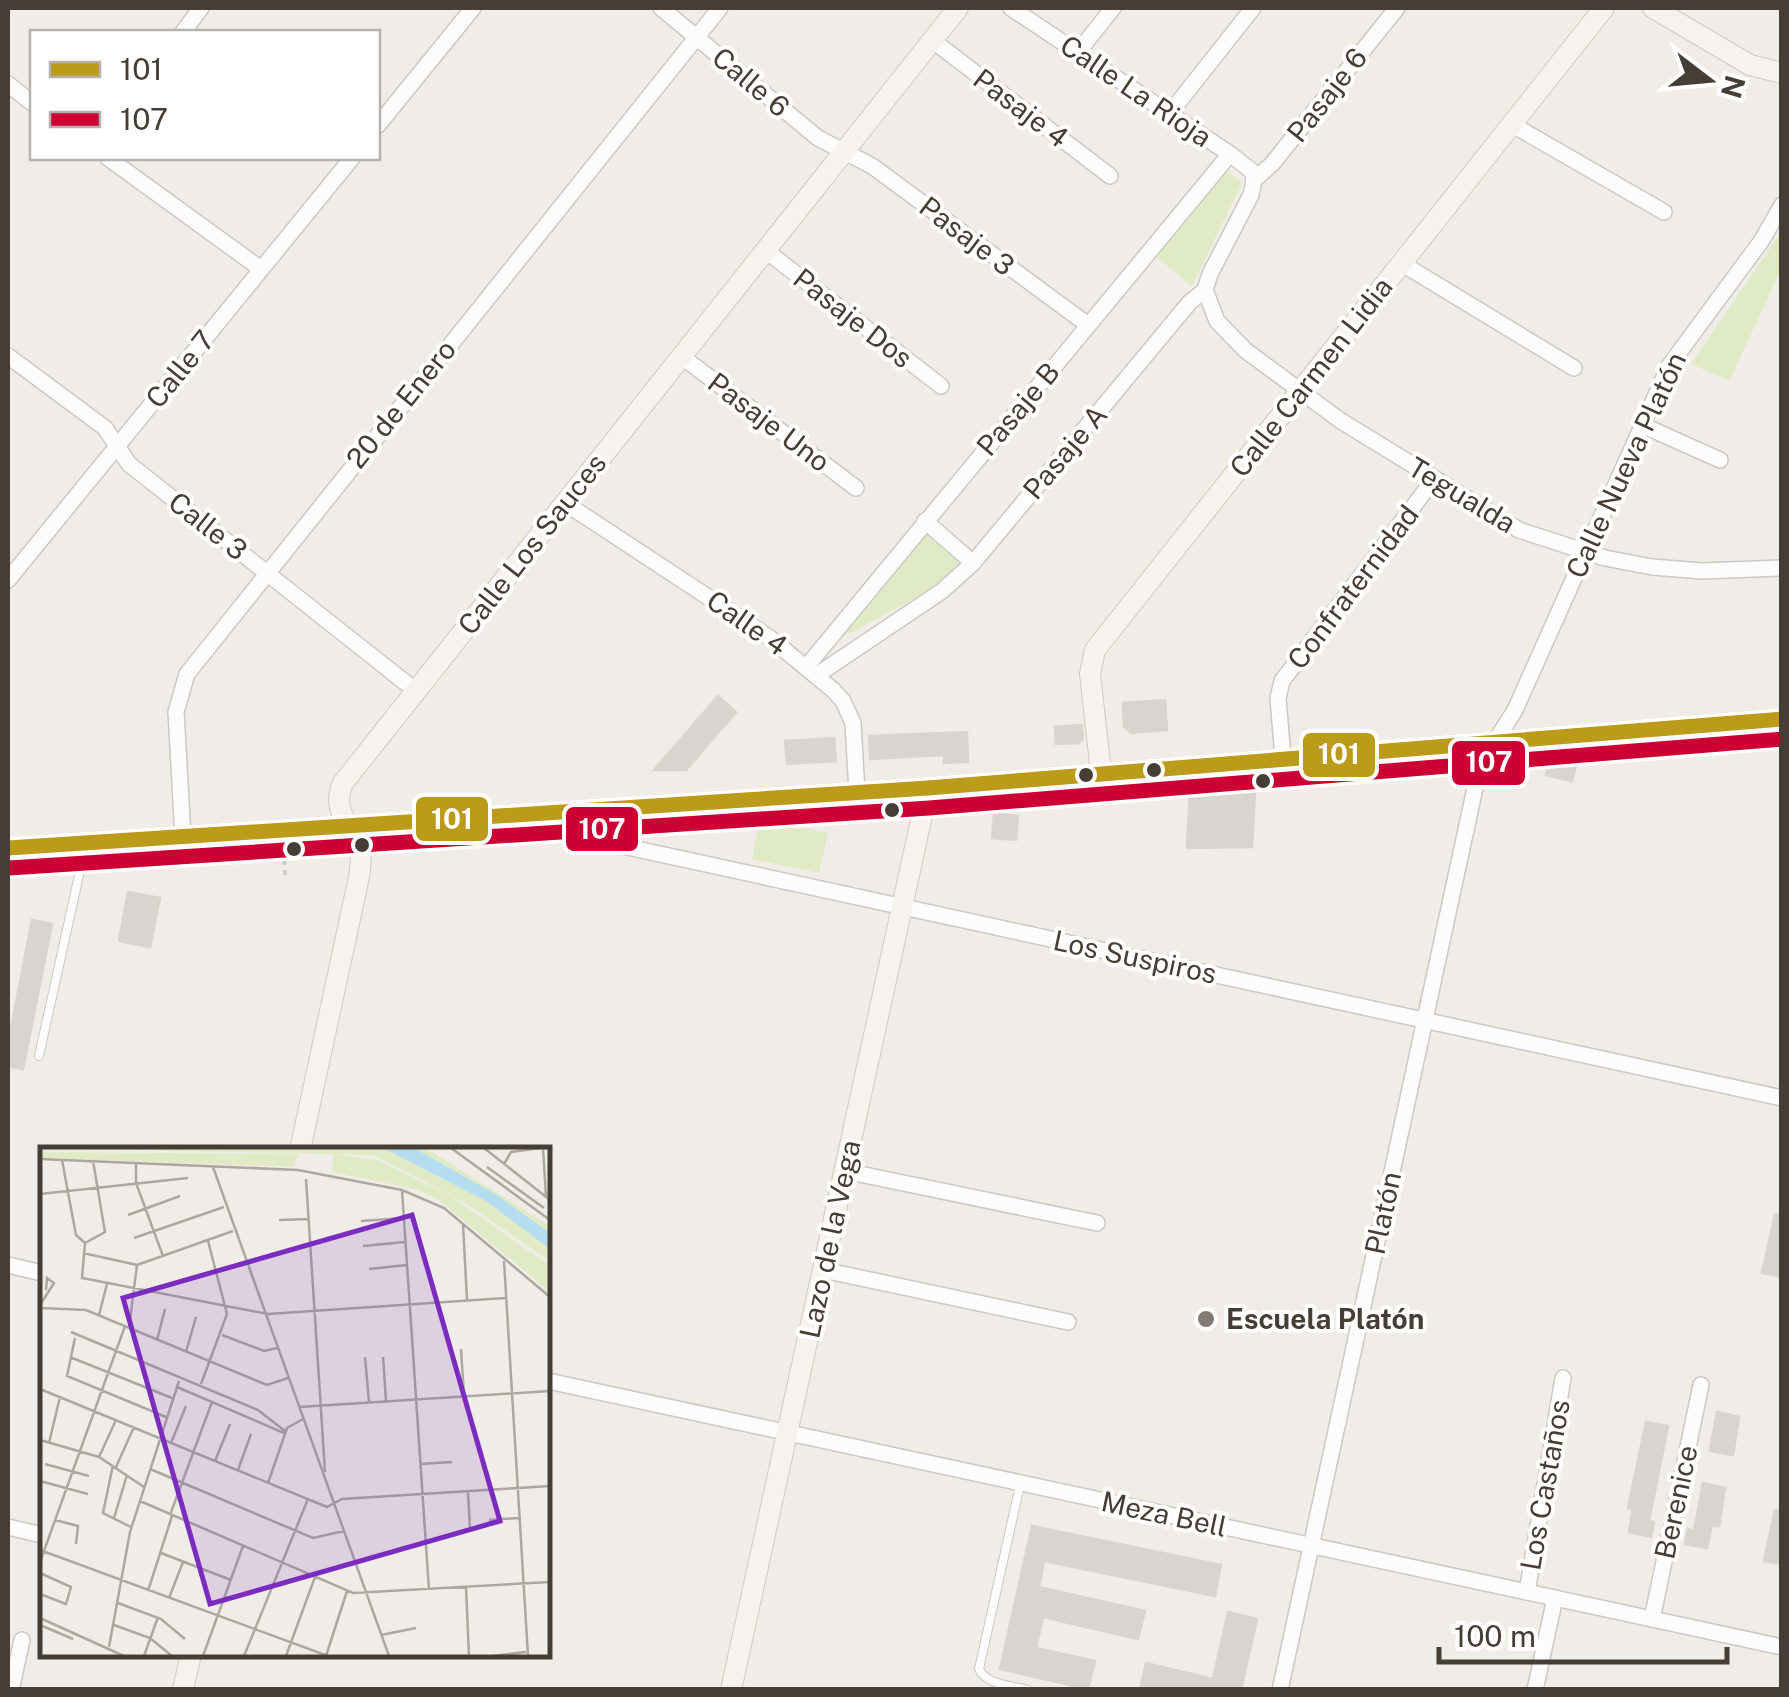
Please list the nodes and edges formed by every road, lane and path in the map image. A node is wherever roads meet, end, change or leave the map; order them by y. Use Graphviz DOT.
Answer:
graph roads {
  1 [pos="202,8"];
  2 [pos="473,8"];
  3 [pos="662,8"];
  4 [pos="720,8"];
  5 [pos="958,8"];
  6 [pos="1011,8"];
  7 [pos="1113,8"];
  8 [pos="1253,8"];
  9 [pos="1397,8"];
  10 [pos="1604,8"];
  11 [pos="1653,8"];
  12 [pos="185,30"];
  13 [pos="697,37"];
  14 [pos="932,40"];
  15 [pos="1078,52"];
  16 [pos="1782,73"];
  17 [pos="8,84"];
  18 [pos="30,101"];
  19 [pos="1170,113"];
  20 [pos="380,124"];
  21 [pos="1512,124"];
  22 [pos="844,151"];
  23 [pos="1230,154"];
  24 [pos="111,160"];
  25 [pos="350,160"];
  26 [pos="1110,176"];
  27 [pos="1254,180"];
  28 [pos="1782,204"];
  29 [pos="1664,212"];
  30 [pos="766,250"];
  31 [pos="1401,263"];
  32 [pos="261,270"];
  33 [pos="1205,290"];
  34 [pos="1088,325"];
  35 [pos="8,356"];
  36 [pos="681,356"];
  37 [pos="1574,368"];
  38 [pos="941,386"];
  39 [pos="1299,391"];
  40 [pos="1642,425"];
  41 [pos="117,446"];
  42 [pos="1720,460"];
  43 [pos="1434,479"];
  44 [pos="856,488"];
  45 [pos="565,503"];
  46 [pos="925,522"];
  47 [pos="1585,552"];
  48 [pos="973,563"];
  49 [pos="1782,568"];
  50 [pos="266,572"];
  51 [pos="8,580"];
  52 [pos="812,670"];
  53 [pos="416,690"];
  54 [pos="1782,718"];
  55 [pos="1496,740"];
  56 [pos="1283,758"];
  57 [pos="1102,772"];
  58 [pos="928,788"];
  59 [pos="856,793"];
  60 [pos="489,817"];
  61 [pos="346,826"];
  62 [pos="183,837"];
  63 [pos="86,843"];
  64 [pos="284,845"];
  65 [pos="8,848"];
  66 [pos="285,875"];
  67 [pos="902,906"];
  68 [pos="1425,1020"];
  69 [pos="39,1056"];
  70 [pos="1782,1098"];
  71 [pos="301,1147"];
  72 [pos="845,1171"];
  73 [pos="1097,1223"];
  74 [pos="8,1266"];
  75 [pos="823,1270"];
  76 [pos="40,1273"];
  77 [pos="1068,1322"];
  78 [pos="1563,1378"];
  79 [pos="550,1382"];
  80 [pos="1701,1385"];
  81 [pos="788,1433"];
  82 [pos="1020,1483"];
  83 [pos="8,1527"];
  84 [pos="40,1535"];
  85 [pos="1311,1546"];
  86 [pos="1527,1592"];
  87 [pos="1555,1598"];
  88 [pos="1652,1619"];
  89 [pos="22,1640"];
  90 [pos="1782,1647"];
  91 [pos="189,1657"];
  92 [pos="11,1690"];
  93 [pos="183,1690"];
  94 [pos="731,1690"];
  95 [pos="1029,1690"];
  96 [pos="1280,1690"];
  97 [pos="1535,1690"];
  1 -- 12 [label="street"];
  2 -- 20 [label="street"];
  3 -- 13 [label="street, Calle 6"];
  4 -- 13 [label="street, 20 de Enero"];
  5 -- 14 [label="street, Calle Los Sauces"];
  6 -- 15 [label="street, Calle La Rioja"];
  7 -- 15 [label="street"];
  8 -- 19 [label="street"];
  9 -- 27 [label="street, Pasaje 6"];
  10 -- 21 [label="street, Calle Carmen Lidia"];
  11 -- 16 [label="street"];
  13 -- 22 [label="street, Calle 6"];
  13 -- 50 [label="street, 20 de Enero"];
  14 -- 22 [label="street, Calle Los Sauces"];
  14 -- 26 [label="street, Pasaje 4"];
  15 -- 19 [label="street, Calle La Rioja"];
  17 -- 18 [label="street"];
  19 -- 23 [label="street, Calle La Rioja"];
  21 -- 29 [label="street"];
  21 -- 31 [label="street, Calle Carmen Lidia"];
  22 -- 30 [label="street, Calle Los Sauces"];
  22 -- 34 [label="street, Pasaje 3"];
  23 -- 27 [label="street, Calle La Rioja"];
  23 -- 34 [label="street, Pasaje B"];
  24 -- 32 [label="street"];
  25 -- 32 [label="street, Calle 7"];
  27 -- 33 [label="street, Pasaje A"];
  28 -- 40 [label="street, Calle Nueva Platón"];
  30 -- 36 [label="street, Calle Los Sauces"];
  30 -- 38 [label="street, Pasaje Dos"];
  31 -- 37 [label="street"];
  31 -- 39 [label="street, Calle Carmen Lidia"];
  32 -- 41 [label="street, Calle 7"];
  33 -- 39 [label="street, Tegualda"];
  33 -- 48 [label="street, Pasaje A"];
  34 -- 46 [label="street, Pasaje B"];
  35 -- 41 [label="street, Calle 3"];
  36 -- 44 [label="street, Pasaje Uno"];
  36 -- 45 [label="street, Calle Los Sauces"];
  39 -- 43 [label="street, Tegualda"];
  39 -- 57 [label="street, Calle Carmen Lidia"];
  40 -- 42 [label="street"];
  40 -- 47 [label="street, Calle Nueva Platón"];
  41 -- 50 [label="street, Calle 3"];
  41 -- 51 [label="street, Calle 7"];
  43 -- 47 [label="street, Tegualda"];
  43 -- 56 [label="street, Confraternidad"];
  45 -- 52 [label="street, Calle 4"];
  45 -- 53 [label="street, Calle Los Sauces"];
  46 -- 48 [label="street"];
  46 -- 52 [label="street, Pasaje B"];
  47 -- 49 [label="street, Tegualda"];
  47 -- 55 [label="street, Calle Nueva Platón"];
  48 -- 52 [label="street, Pasaje A"];
  50 -- 53 [label="street, Calle 3"];
  50 -- 62 [label="street, 20 de Enero"];
  52 -- 59 [label="street, Calle 4"];
  53 -- 61 [label="street, Calle Los Sauces"];
  54 -- 55 [label="street"];
  55 -- 56 [label="street"];
  55 -- 68 [label="street, Platón"];
  56 -- 57 [label="street"];
  57 -- 58 [label="street"];
  58 -- 59 [label="street"];
  58 -- 67 [label="street, Lazo de la Vega"];
  59 -- 60 [label="street"];
  60 -- 61 [label="street"];
  60 -- 67 [label="street, Los Suspiros"];
  61 -- 62 [label="street"];
  61 -- 71 [label="street, Calle Los Sauces"];
  62 -- 63 [label="street"];
  63 -- 65 [label="street"];
  63 -- 69 [label="lane"];
  64 -- 66 [label="path"];
  67 -- 68 [label="street, Los Suspiros"];
  67 -- 72 [label="street, Lazo de la Vega"];
  68 -- 70 [label="street, Los Suspiros"];
  68 -- 85 [label="street, Platón"];
  72 -- 73 [label="street"];
  72 -- 75 [label="street, Lazo de la Vega"];
  74 -- 76 [label="street"];
  75 -- 77 [label="street"];
  75 -- 81 [label="street, Lazo de la Vega"];
  78 -- 86 [label="street, Los Castaños"];
  79 -- 81 [label="street, Meza Bell"];
  80 -- 88 [label="street, Berenice"];
  81 -- 82 [label="street, Meza Bell"];
  81 -- 94 [label="street, Lazo de la Vega"];
  82 -- 85 [label="street, Meza Bell"];
  82 -- 95 [label="lane"];
  83 -- 84 [label="street"];
  85 -- 86 [label="street, Meza Bell"];
  85 -- 96 [label="street, Platón"];
  86 -- 87 [label="street, Meza Bell"];
  87 -- 88 [label="street, Meza Bell"];
  87 -- 97 [label="street"];
  88 -- 90 [label="street, Meza Bell"];
  89 -- 92 [label="street"];
  91 -- 93 [label="street"];
}
